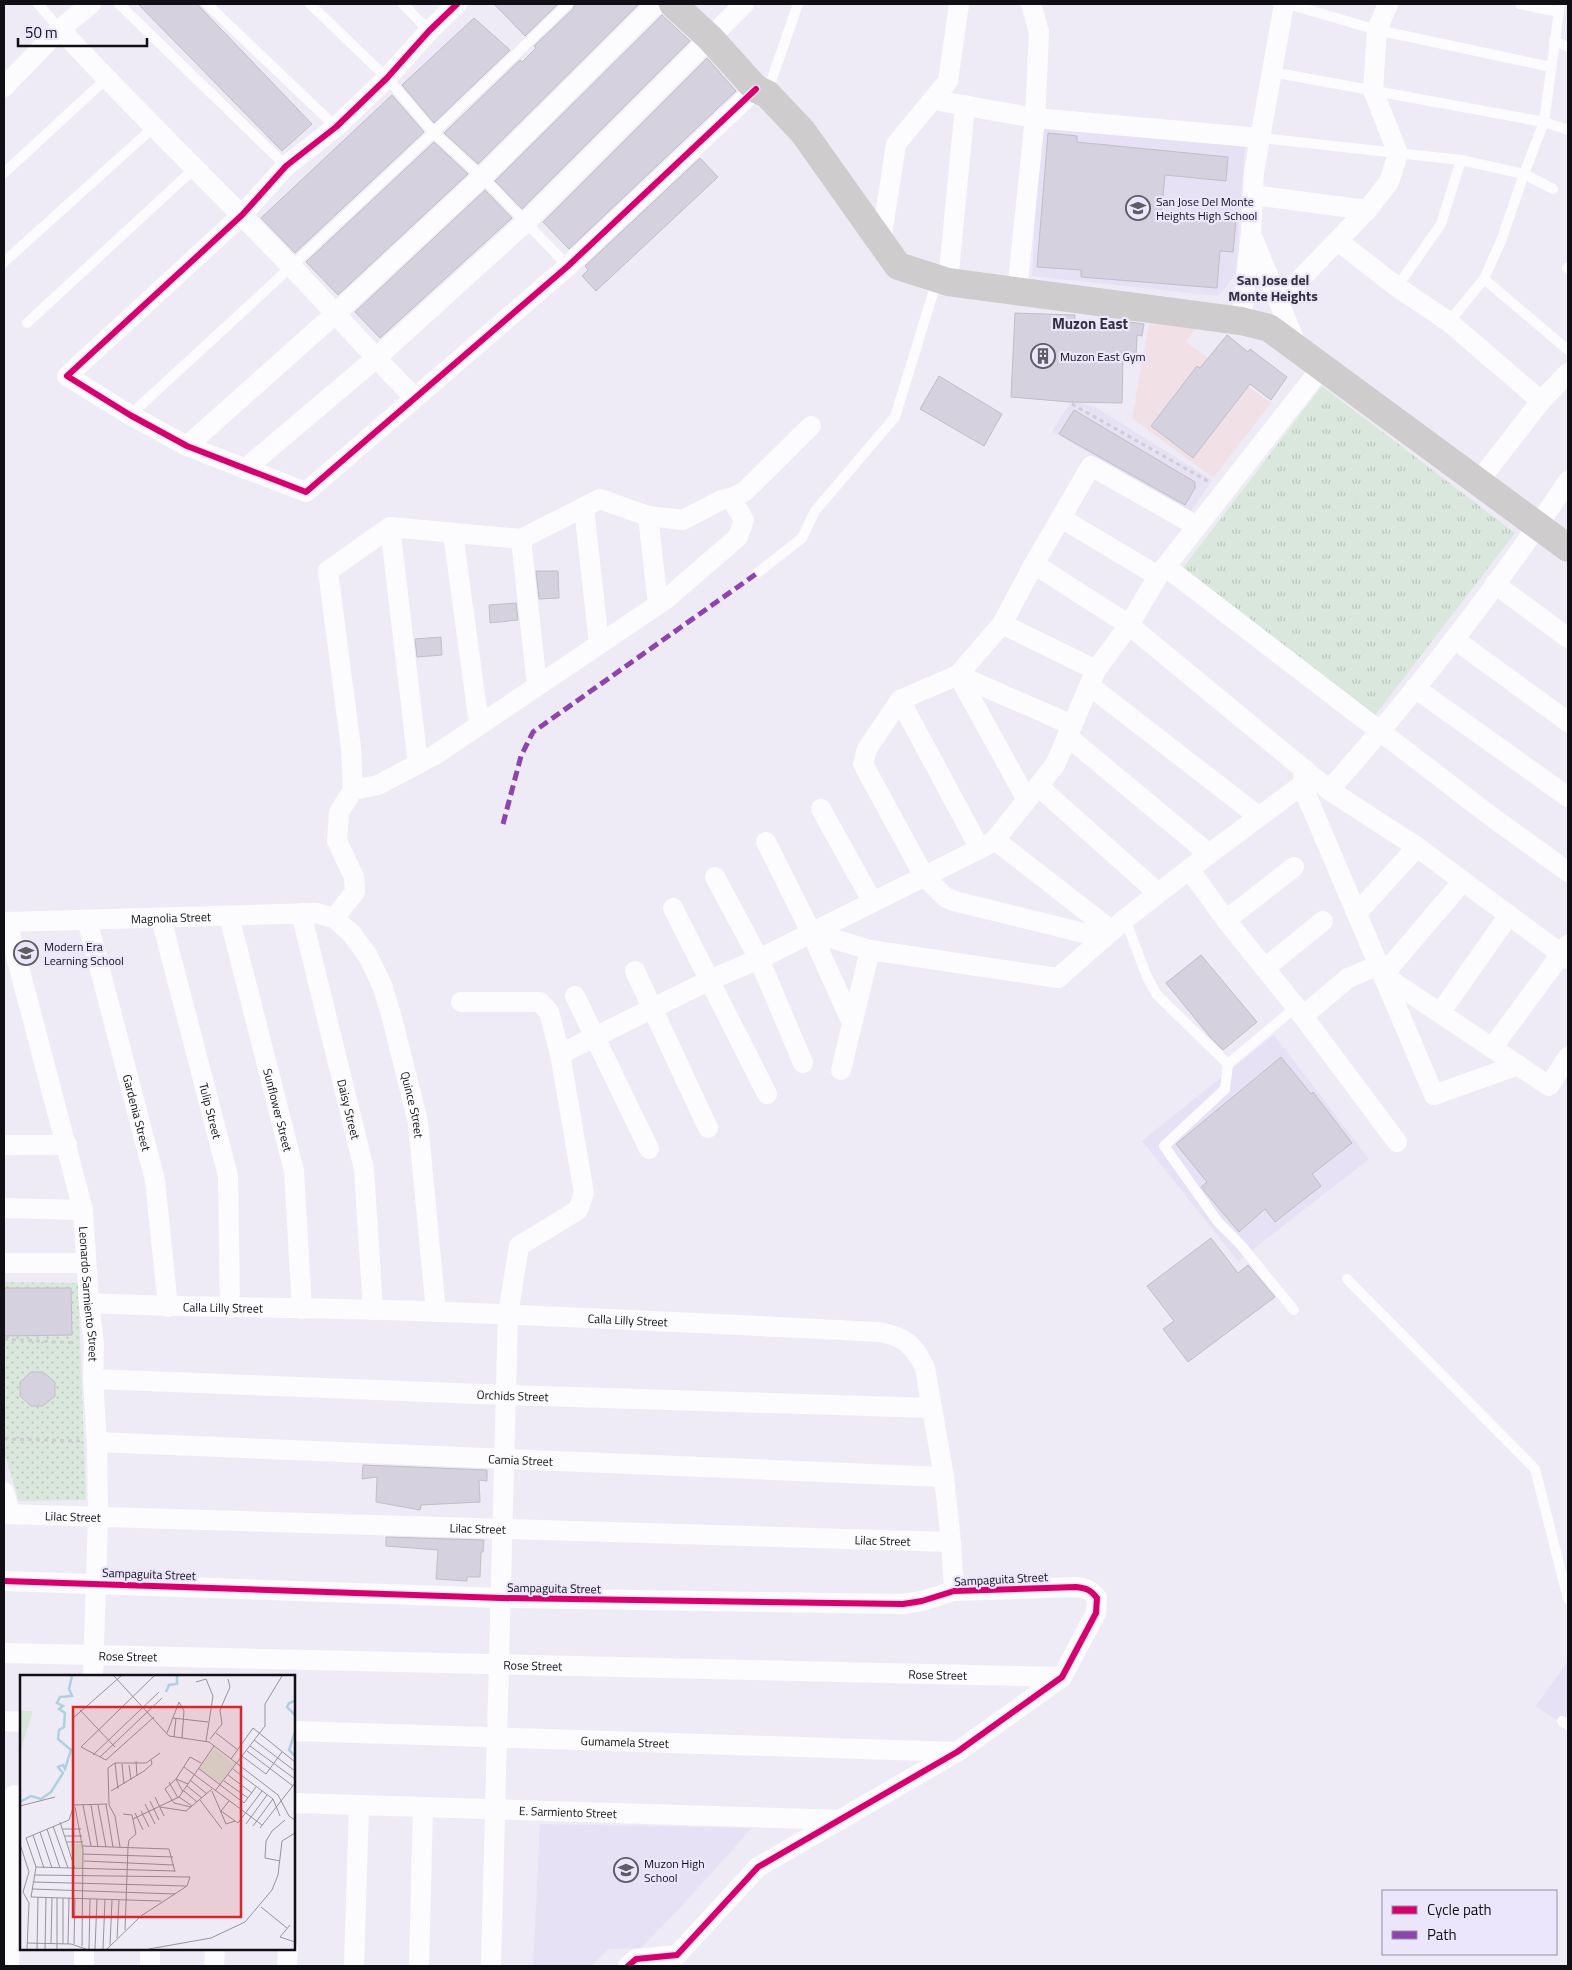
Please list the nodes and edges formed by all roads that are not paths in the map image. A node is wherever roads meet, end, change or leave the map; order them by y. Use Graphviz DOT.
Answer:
graph roads {
  1 [pos="38,4"];
  2 [pos="91,4"];
  3 [pos="119,4"];
  4 [pos="207,4"];
  5 [pos="310,4"];
  6 [pos="403,4"];
  7 [pos="457,4"];
  8 [pos="568,4"];
  9 [pos="656,4"];
  10 [pos="673,4"];
  11 [pos="744,4"];
  12 [pos="798,4"];
  13 [pos="960,4"];
  14 [pos="1031,4"];
  15 [pos="1286,4"];
  16 [pos="1388,4"];
  17 [pos="1520,4"];
  18 [pos="1559,8"];
  19 [pos="60,29"];
  20 [pos="1377,30"];
  21 [pos="429,31"];
  22 [pos="710,38"];
  23 [pos="1554,41"];
  24 [pos="1568,47"];
  25 [pos="1550,67"];
  26 [pos="1272,72"];
  27 [pos="387,78"];
  28 [pos="106,79"];
  29 [pos="4,87"];
  30 [pos="1373,90"];
  31 [pos="761,91"];
  32 [pos="934,100"];
  33 [pos="966,105"];
  34 [pos="1035,118"];
  35 [pos="1544,122"];
  36 [pos="155,126"];
  37 [pos="336,127"];
  38 [pos="1568,130"];
  39 [pos="434,133"];
  40 [pos="1261,138"];
  41 [pos="1398,154"];
  42 [pos="1461,160"];
  43 [pos="286,166"];
  44 [pos="195,168"];
  45 [pos="4,173"];
  46 [pos="1524,174"];
  47 [pos="482,177"];
  48 [pos="1553,189"];
  49 [pos="1253,195"];
  50 [pos="1366,210"];
  51 [pos="242,215"];
  52 [pos="526,222"];
  53 [pos="1252,234"];
  54 [pos="1338,241"];
  55 [pos="881,242"];
  56 [pos="4,262"];
  57 [pos="568,266"];
  58 [pos="292,267"];
  59 [pos="1484,279"];
  60 [pos="942,280"];
  61 [pos="1397,287"];
  62 [pos="1017,291"];
  63 [pos="1280,300"];
  64 [pos="335,314"];
  65 [pos="1241,321"];
  66 [pos="1448,322"];
  67 [pos="27,323"];
  68 [pos="1298,349"];
  69 [pos="1568,350"];
  70 [pos="375,359"];
  71 [pos="1323,366"];
  72 [pos="1568,373"];
  73 [pos="415,398"];
  74 [pos="1540,401"];
  75 [pos="130,415"];
  76 [pos="811,426"];
  77 [pos="187,446"];
  78 [pos="245,469"];
  79 [pos="1568,481"];
  80 [pos="1478,482"];
  81 [pos="731,498"];
  82 [pos="584,508"];
  83 [pos="648,516"];
  84 [pos="1061,518"];
  85 [pos="1197,526"];
  86 [pos="1539,526"];
  87 [pos="390,527"];
  88 [pos="454,533"];
  89 [pos="521,539"];
  90 [pos="1568,548"];
  91 [pos="1034,564"];
  92 [pos="1162,572"];
  93 [pos="756,574"];
  94 [pos="1495,584"];
  95 [pos="658,604"];
  96 [pos="1002,624"];
  97 [pos="1129,625"];
  98 [pos="1568,638"];
  99 [pos="1454,639"];
  100 [pos="599,644"];
  101 [pos="958,675"];
  102 [pos="1093,678"];
  103 [pos="537,686"];
  104 [pos="1416,688"];
  105 [pos="900,700"];
  106 [pos="1568,722"];
  107 [pos="479,725"];
  108 [pos="1070,731"];
  109 [pos="1382,732"];
  110 [pos="418,764"];
  111 [pos="1303,777"];
  112 [pos="353,790"];
  113 [pos="1329,790"];
  114 [pos="1032,793"];
  115 [pos="1568,797"];
  116 [pos="822,809"];
  117 [pos="1258,816"];
  118 [pos="766,842"];
  119 [pos="987,844"];
  120 [pos="1417,847"];
  121 [pos="1209,854"];
  122 [pos="1294,867"];
  123 [pos="1189,869"];
  124 [pos="1568,872"];
  125 [pos="924,876"];
  126 [pos="715,877"];
  127 [pos="1463,881"];
  128 [pos="1158,893"];
  129 [pos="872,901"];
  130 [pos="673,908"];
  131 [pos="301,913"];
  132 [pos="1357,913"];
  133 [pos="1509,915"];
  134 [pos="229,916"];
  135 [pos="161,918"];
  136 [pos="334,918"];
  137 [pos="87,920"];
  138 [pos="1226,920"];
  139 [pos="1323,921"];
  140 [pos="5,927"];
  141 [pos="1114,929"];
  142 [pos="811,932"];
  143 [pos="870,950"];
  144 [pos="1566,952"];
  145 [pos="759,959"];
  146 [pos="1265,968"];
  147 [pos="1381,970"];
  148 [pos="635,971"];
  149 [pos="710,980"];
  150 [pos="576,996"];
  151 [pos="461,1002"];
  152 [pos="651,1009"];
  153 [pos="1300,1012"];
  154 [pos="1440,1013"];
  155 [pos="852,1023"];
  156 [pos="595,1036"];
  157 [pos="1492,1048"];
  158 [pos="560,1054"];
  159 [pos="1568,1058"];
  160 [pos="803,1063"];
  161 [pos="1228,1064"];
  162 [pos="1518,1065"];
  163 [pos="841,1070"];
  164 [pos="767,1094"];
  165 [pos="708,1128"];
  166 [pos="1397,1142"];
  167 [pos="4,1145"];
  168 [pos="67,1145"];
  169 [pos="649,1149"];
  170 [pos="4,1208"];
  171 [pos="83,1210"];
  172 [pos="4,1263"];
  173 [pos="86,1263"];
  174 [pos="1346,1279"];
  175 [pos="89,1303"];
  176 [pos="168,1307"];
  177 [pos="230,1308"];
  178 [pos="302,1309"];
  179 [pos="373,1310"];
  180 [pos="1294,1310"];
  181 [pos="436,1312"];
  182 [pos="508,1314"];
  183 [pos="93,1379"];
  184 [pos="506,1395"];
  185 [pos="932,1408"];
  186 [pos="97,1442"];
  187 [pos="504,1457"];
  188 [pos="944,1477"];
  189 [pos="4,1492"];
  190 [pos="7,1514"];
  191 [pos="98,1517"];
  192 [pos="503,1529"];
  193 [pos="951,1542"];
  194 [pos="4,1580"];
  195 [pos="97,1583"];
  196 [pos="954,1592"];
  197 [pos="501,1598"];
  198 [pos="1568,1600"];
  199 [pos="4,1653"];
  200 [pos="94,1655"];
  201 [pos="499,1664"];
  202 [pos="93,1675"];
  203 [pos="1062,1677"];
  204 [pos="4,1721"];
  205 [pos="20,1722"];
  206 [pos="295,1731"];
  207 [pos="497,1737"];
  208 [pos="957,1752"];
  209 [pos="13,1795"];
  210 [pos="295,1803"];
  211 [pos="359,1805"];
  212 [pos="424,1807"];
  213 [pos="495,1809"];
  214 [pos="841,1820"];
  215 [pos="84,1950"];
  216 [pos="150,1950"];
  217 [pos="215,1950"];
  218 [pos="288,1950"];
  219 [pos="9,1966"];
  220 [pos="84,1966"];
  221 [pos="150,1966"];
  222 [pos="214,1966"];
  223 [pos="287,1966"];
  224 [pos="354,1966"];
  225 [pos="419,1966"];
  226 [pos="491,1966"];
  227 [pos="628,1966"];
  1 -- 19 [label="lane"];
  2 -- 19 [label="street"];
  3 -- 43 [label="lane"];
  4 -- 37 [label="lane"];
  5 -- 27 [label="lane"];
  6 -- 21 [label="lane"];
  7 -- 21 [label="street"];
  8 -- 39 [label="lane"];
  9 -- 47 [label="street"];
  10 -- 22 [label="street"];
  11 -- 22 [label="street"];
  12 -- 31 [label="lane"];
  13 -- 32 [label="street"];
  14 -- 34 [label="street"];
  15 -- 20 [label="lane"];
  15 -- 26 [label="street"];
  16 -- 20 [label="street"];
  17 -- 18 [label="lane"];
  18 -- 23 [label="lane"];
  19 -- 28 [label="street"];
  19 -- 29 [label="street"];
  20 -- 25 [label="lane"];
  20 -- 30 [label="street"];
  21 -- 27 [label="street"];
  22 -- 31 [label="street"];
  22 -- 52 [label="street"];
  23 -- 24 [label="lane"];
  23 -- 25 [label="lane"];
  25 -- 35 [label="lane"];
  26 -- 30 [label="lane"];
  26 -- 40 [label="street"];
  27 -- 37 [label="street"];
  27 -- 39 [label="lane"];
  28 -- 36 [label="street"];
  28 -- 45 [label="lane"];
  30 -- 35 [label="lane"];
  30 -- 41 [label="street"];
  31 -- 55 [label="street"];
  31 -- 57 [label="street"];
  32 -- 33 [label="street"];
  32 -- 55 [label="street"];
  33 -- 34 [label="street"];
  33 -- 60 [label="street"];
  34 -- 40 [label="street"];
  34 -- 62 [label="street"];
  35 -- 38 [label="lane"];
  35 -- 46 [label="lane"];
  36 -- 44 [label="street"];
  36 -- 56 [label="lane"];
  37 -- 43 [label="street"];
  39 -- 47 [label="lane"];
  39 -- 58 [label="lane"];
  40 -- 41 [label="lane"];
  40 -- 49 [label="street"];
  41 -- 42 [label="lane"];
  41 -- 50 [label="street"];
  42 -- 46 [label="lane"];
  42 -- 61 [label="lane"];
  43 -- 51 [label="street"];
  44 -- 51 [label="street"];
  44 -- 67 [label="lane"];
  46 -- 48 [label="lane"];
  46 -- 59 [label="lane"];
  47 -- 52 [label="lane"];
  47 -- 64 [label="street"];
  49 -- 50 [label="street"];
  49 -- 53 [label="street"];
  50 -- 54 [label="street"];
  51 -- 58 [label="street"];
  51 -- 75 [label="street"];
  52 -- 57 [label="lane"];
  52 -- 70 [label="street"];
  53 -- 63 [label="street"];
  53 -- 65 [label="street"];
  54 -- 61 [label="street"];
  54 -- 63 [label="street"];
  55 -- 60 [label="street"];
  57 -- 73 [label="street"];
  58 -- 64 [label="street"];
  58 -- 75 [label="lane"];
  59 -- 66 [label="lane"];
  59 -- 69 [label="lane"];
  60 -- 62 [label="street"];
  60 -- 93 [label="lane"];
  61 -- 66 [label="street"];
  62 -- 65 [label="street"];
  63 -- 68 [label="street"];
  64 -- 70 [label="street"];
  64 -- 77 [label="street"];
  65 -- 68 [label="street"];
  66 -- 74 [label="street"];
  68 -- 71 [label="street"];
  70 -- 73 [label="street"];
  70 -- 78 [label="street"];
  71 -- 80 [label="street"];
  71 -- 85 [label="street"];
  72 -- 74 [label="street"];
  73 -- 78 [label="street"];
  74 -- 80 [label="street"];
  75 -- 77 [label="street"];
  76 -- 81 [label="street"];
  77 -- 78 [label="street"];
  79 -- 86 [label="street"];
  80 -- 86 [label="street"];
  81 -- 83 [label="street"];
  81 -- 95 [label="street"];
  82 -- 83 [label="street"];
  82 -- 89 [label="street"];
  82 -- 100 [label="street"];
  83 -- 95 [label="street"];
  84 -- 85 [label="street"];
  84 -- 91 [label="street"];
  84 -- 92 [label="street"];
  85 -- 92 [label="street"];
  86 -- 90 [label="street"];
  86 -- 94 [label="street"];
  87 -- 88 [label="street"];
  87 -- 110 [label="street"];
  87 -- 112 [label="street"];
  88 -- 89 [label="street"];
  88 -- 107 [label="street"];
  89 -- 103 [label="street"];
  91 -- 96 [label="street"];
  91 -- 97 [label="street"];
  92 -- 97 [label="street"];
  92 -- 109 [label="street"];
  94 -- 98 [label="street"];
  94 -- 99 [label="street"];
  95 -- 100 [label="street"];
  96 -- 101 [label="street"];
  96 -- 102 [label="street"];
  97 -- 102 [label="street"];
  97 -- 111 [label="street"];
  99 -- 104 [label="street"];
  99 -- 106 [label="street"];
  100 -- 103 [label="street"];
  101 -- 105 [label="street"];
  101 -- 108 [label="street"];
  101 -- 114 [label="street"];
  102 -- 108 [label="street"];
  102 -- 117 [label="street"];
  103 -- 107 [label="street"];
  104 -- 109 [label="street"];
  104 -- 115 [label="street"];
  105 -- 119 [label="street"];
  105 -- 125 [label="street"];
  107 -- 110 [label="street"];
  108 -- 114 [label="street"];
  108 -- 121 [label="street"];
  109 -- 113 [label="street"];
  109 -- 124 [label="street"];
  110 -- 112 [label="street"];
  111 -- 113 [label="street"];
  111 -- 117 [label="street"];
  111 -- 132 [label="street"];
  112 -- 136 [label="street"];
  113 -- 120 [label="street"];
  114 -- 119 [label="street"];
  114 -- 128 [label="street"];
  116 -- 129 [label="street"];
  117 -- 121 [label="street"];
  118 -- 142 [label="street"];
  119 -- 125 [label="street"];
  119 -- 141 [label="street"];
  120 -- 127 [label="street"];
  120 -- 132 [label="street"];
  121 -- 123 [label="street"];
  122 -- 138 [label="street"];
  123 -- 128 [label="street"];
  123 -- 138 [label="street"];
  125 -- 129 [label="street"];
  125 -- 141 [label="street"];
  126 -- 145 [label="street"];
  127 -- 133 [label="street"];
  127 -- 147 [label="street"];
  128 -- 141 [label="street"];
  129 -- 142 [label="street"];
  130 -- 149 [label="street"];
  131 -- 134 [label="street, Magnolia Street"];
  131 -- 136 [label="street, Magnolia Street"];
  131 -- 179 [label="street, Daisy Street"];
  132 -- 147 [label="street"];
  133 -- 144 [label="street"];
  133 -- 154 [label="street"];
  134 -- 135 [label="street, Magnolia Street"];
  134 -- 178 [label="street, Sunflower Street"];
  135 -- 137 [label="street, Magnolia Street"];
  135 -- 177 [label="street, Tulip Street"];
  136 -- 181 [label="street, Quince Street"];
  137 -- 140 [label="street, Magnolia Street"];
  137 -- 176 [label="street, Gardenia Street"];
  138 -- 146 [label="street"];
  139 -- 146 [label="street"];
  140 -- 168 [label="street, Leonardo Sarmiento Street"];
  141 -- 143 [label="street"];
  141 -- 161 [label="lane"];
  142 -- 143 [label="street"];
  142 -- 145 [label="street"];
  142 -- 155 [label="street"];
  143 -- 155 [label="street"];
  144 -- 157 [label="street"];
  145 -- 149 [label="street"];
  145 -- 160 [label="street"];
  146 -- 153 [label="street"];
  147 -- 153 [label="street"];
  147 -- 154 [label="street"];
  147 -- 162 [label="street"];
  148 -- 152 [label="street"];
  149 -- 152 [label="street"];
  149 -- 164 [label="street"];
  150 -- 156 [label="street"];
  151 -- 158 [label="street"];
  152 -- 156 [label="street"];
  152 -- 165 [label="street"];
  153 -- 161 [label="lane"];
  153 -- 166 [label="street"];
  154 -- 157 [label="street"];
  155 -- 163 [label="street"];
  156 -- 158 [label="street"];
  156 -- 169 [label="street"];
  157 -- 162 [label="street"];
  158 -- 182 [label="street"];
  159 -- 162 [label="street"];
  161 -- 180 [label="lane"];
  167 -- 168 [label="street"];
  168 -- 171 [label="street, Leonardo Sarmiento Street"];
  170 -- 171 [label="street"];
  171 -- 173 [label="street, Leonardo Sarmiento Street"];
  172 -- 173 [label="street"];
  173 -- 175 [label="street, Leonardo Sarmiento Street"];
  174 -- 198 [label="lane"];
  175 -- 176 [label="street, Calla Lilly Street"];
  175 -- 183 [label="street, Leonardo Sarmiento Street"];
  176 -- 177 [label="street, Calla Lilly Street"];
  177 -- 178 [label="street, Calla Lilly Street"];
  178 -- 179 [label="street, Calla Lilly Street"];
  179 -- 181 [label="street, Calla Lilly Street"];
  181 -- 182 [label="street, Calla Lilly Street"];
  182 -- 184 [label="street"];
  182 -- 185 [label="street, Calla Lilly Street"];
  183 -- 184 [label="street, Orchids Street"];
  183 -- 186 [label="street, Leonardo Sarmiento Street"];
  184 -- 185 [label="street, Orchids Street"];
  184 -- 187 [label="street"];
  185 -- 188 [label="street, Calla Lilly Street"];
  186 -- 187 [label="street, Camia Street"];
  186 -- 191 [label="street, Leonardo Sarmiento Street"];
  187 -- 188 [label="street, Camia Street"];
  187 -- 192 [label="street"];
  188 -- 193 [label="street, Calla Lilly Street"];
  189 -- 190 [label="street"];
  190 -- 191 [label="street, Lilac Street"];
  191 -- 192 [label="street, Lilac Street"];
  191 -- 195 [label="street, Leonardo Sarmiento Street"];
  192 -- 193 [label="street, Lilac Street"];
  192 -- 197 [label="street"];
  193 -- 196 [label="street, Calla Lilly Street"];
  194 -- 195 [label="street, Sampaguita Street"];
  195 -- 197 [label="street, Sampaguita Street"];
  195 -- 200 [label="street, Leonardo Sarmiento Street"];
  196 -- 197 [label="street, Sampaguita Street"];
  196 -- 203 [label="street, Sampaguita Street"];
  197 -- 201 [label="street"];
  199 -- 200 [label="street, Rose Street"];
  200 -- 201 [label="street, Rose Street"];
  200 -- 202 [label="street, Leonardo Sarmiento Street"];
  201 -- 203 [label="street, Rose Street"];
  201 -- 207 [label="street"];
  203 -- 208 [label="street"];
  204 -- 205 [label="street"];
  206 -- 207 [label="street, Gumamela Street"];
  207 -- 208 [label="street, Gumamela Street"];
  207 -- 213 [label="street"];
  208 -- 214 [label="street"];
  209 -- 219 [label="street"];
  210 -- 211 [label="street, E. Sarmiento Street"];
  211 -- 212 [label="street, E. Sarmiento Street"];
  211 -- 224 [label="street"];
  212 -- 213 [label="street, E. Sarmiento Street"];
  212 -- 225 [label="street"];
  213 -- 214 [label="street, E. Sarmiento Street"];
  213 -- 226 [label="street"];
  214 -- 227 [label="street"];
  215 -- 220 [label="street"];
  216 -- 221 [label="street"];
  217 -- 222 [label="street"];
  218 -- 223 [label="street"];
}
